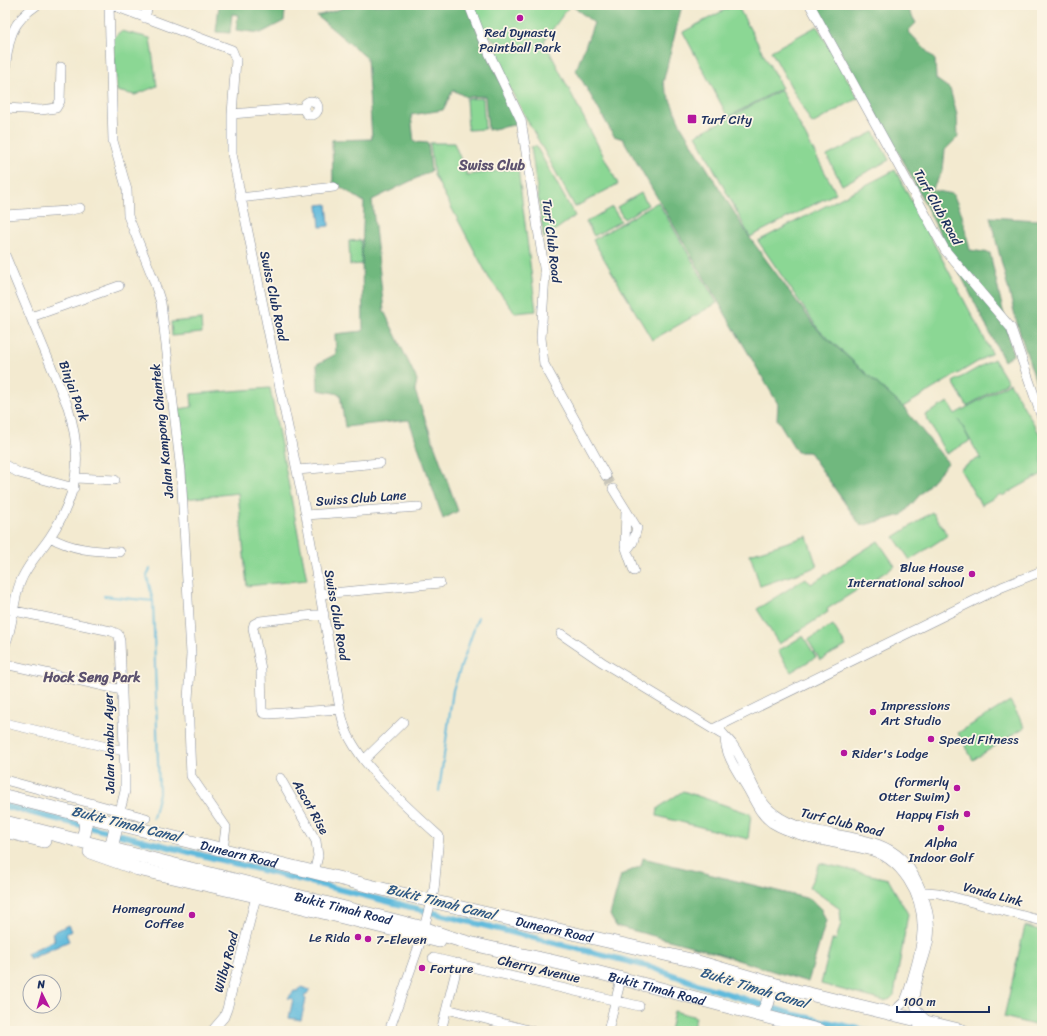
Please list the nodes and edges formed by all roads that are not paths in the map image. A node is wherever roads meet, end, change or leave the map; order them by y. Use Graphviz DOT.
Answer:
graph roads {
  1 [pos="36,5"];
  2 [pos="110,5"];
  3 [pos="148,5"];
  4 [pos="469,5"];
  5 [pos="810,5"];
  6 [pos="24,8"];
  7 [pos="145,18"];
  8 [pos="61,68"];
  9 [pos="5,69"];
  10 [pos="5,108"];
  11 [pos="304,108"];
  12 [pos="232,114"];
  13 [pos="334,187"];
  14 [pos="240,198"];
  15 [pos="80,208"];
  16 [pos="5,215"];
  17 [pos="5,254"];
  18 [pos="119,286"];
  19 [pos="31,317"];
  20 [pos="1042,418"];
  21 [pos="380,464"];
  22 [pos="5,465"];
  23 [pos="297,470"];
  24 [pos="606,476"];
  25 [pos="76,478"];
  26 [pos="115,480"];
  27 [pos="74,488"];
  28 [pos="613,489"];
  29 [pos="418,507"];
  30 [pos="626,509"];
  31 [pos="306,515"];
  32 [pos="634,524"];
  33 [pos="626,534"];
  34 [pos="50,537"];
  35 [pos="627,550"];
  36 [pos="120,552"];
  37 [pos="634,571"];
  38 [pos="1042,571"];
  39 [pos="440,583"];
  40 [pos="321,594"];
  41 [pos="10,610"];
  42 [pos="324,614"];
  43 [pos="561,634"];
  44 [pos="5,645"];
  45 [pos="5,664"];
  46 [pos="122,690"];
  47 [pos="340,709"];
  48 [pos="403,722"];
  49 [pos="5,723"];
  50 [pos="725,737"];
  51 [pos="124,751"];
  52 [pos="364,760"];
  53 [pos="739,766"];
  54 [pos="280,778"];
  55 [pos="5,780"];
  56 [pos="5,796"];
  57 [pos="82,816"];
  58 [pos="118,817"];
  59 [pos="146,818"];
  60 [pos="5,822"];
  61 [pos="5,831"];
  62 [pos="78,841"];
  63 [pos="115,850"];
  64 [pos="223,850"];
  65 [pos="188,867"];
  66 [pos="911,870"];
  67 [pos="314,873"];
  68 [pos="194,882"];
  69 [pos="917,891"];
  70 [pos="938,893"];
  71 [pos="256,897"];
  72 [pos="431,904"];
  73 [pos="1042,921"];
  74 [pos="424,929"];
  75 [pos="434,958"];
  76 [pos="690,960"];
  77 [pos="458,963"];
  78 [pos="621,979"];
  79 [pos="797,991"];
  80 [pos="616,1001"];
  81 [pos="639,1006"];
  82 [pos="770,1008"];
  83 [pos="447,1009"];
  84 [pos="891,1014"];
  85 [pos="934,1024"];
  86 [pos="803,1029"];
  87 [pos="212,1031"];
  88 [pos="389,1031"];
  89 [pos="441,1031"];
  90 [pos="532,1031"];
  91 [pos="608,1031"];
  92 [pos="820,1031"];
  93 [pos="917,1031"];
  94 [pos="963,1031"];
  1 -- 6 [label="street"];
  2 -- 7 [label="street"];
  2 -- 64 [label="street, Jalan Kampong Chantek"];
  3 -- 7 [label="street"];
  4 -- 24 [label="street, Turf Club Road"];
  5 -- 20 [label="street, Turf Club Road"];
  6 -- 9 [label="street"];
  7 -- 12 [label="street, Swiss Club Road"];
  8 -- 10 [label="street"];
  11 -- 12 [label="street"];
  12 -- 14 [label="street, Swiss Club Road"];
  13 -- 14 [label="street"];
  14 -- 23 [label="street, Swiss Club Road"];
  15 -- 16 [label="street"];
  17 -- 19 [label="street, Binjai Park"];
  18 -- 19 [label="street"];
  19 -- 25 [label="street, Binjai Park"];
  21 -- 23 [label="street"];
  22 -- 27 [label="street"];
  23 -- 31 [label="street, Swiss Club Road"];
  25 -- 26 [label="street"];
  25 -- 27 [label="street, Binjai Park"];
  27 -- 34 [label="street, Binjai Park"];
  28 -- 30 [label="street"];
  29 -- 31 [label="street, Swiss Club Lane"];
  30 -- 32 [label="street"];
  30 -- 33 [label="street"];
  31 -- 40 [label="street, Swiss Club Road"];
  32 -- 33 [label="street"];
  32 -- 35 [label="street"];
  33 -- 35 [label="street"];
  34 -- 36 [label="street"];
  34 -- 41 [label="street, Binjai Park"];
  35 -- 37 [label="street"];
  38 -- 50 [label="street"];
  39 -- 40 [label="street"];
  40 -- 42 [label="street, Swiss Club Road"];
  41 -- 44 [label="street, Binjai Park"];
  41 -- 46 [label="street, Jalan Jambu Ayer"];
  42 -- 47 [label="street, Swiss Club Road"];
  42 -- 47 [label="street"];
  43 -- 50 [label="street, Turf Club Road"];
  45 -- 46 [label="street"];
  46 -- 51 [label="street, Jalan Jambu Ayer"];
  47 -- 52 [label="street, Swiss Club Road"];
  48 -- 52 [label="street"];
  49 -- 51 [label="street"];
  50 -- 53 [label="street, Turf Club Road"];
  51 -- 58 [label="street, Jalan Jambu Ayer"];
  52 -- 72 [label="street, Swiss Club Road"];
  53 -- 66 [label="street, Turf Club Road"];
  53 -- 69 [label="street, Turf Club Road"];
  54 -- 67 [label="street, Ascot Rise"];
  55 -- 58 [label="street, Dunearn Road"];
  56 -- 57 [label="highway, Dunearn Road"];
  57 -- 58 [label="highway, Dunearn Road"];
  57 -- 62 [label="highway"];
  58 -- 59 [label="street, Dunearn Road"];
  58 -- 63 [label="highway"];
  58 -- 64 [label="highway, Dunearn Road"];
  60 -- 62 [label="highway, Bukit Timah Road"];
  61 -- 68 [label="highway"];
  62 -- 63 [label="highway, Bukit Timah Road"];
  63 -- 65 [label="highway, Bukit Timah Road"];
  64 -- 67 [label="highway, Dunearn Road"];
  65 -- 68 [label="highway"];
  65 -- 74 [label="highway, Bukit Timah Road"];
  66 -- 69 [label="street, Turf Club Road"];
  66 -- 70 [label="street, Vanda Link"];
  67 -- 72 [label="highway, Dunearn Road"];
  68 -- 71 [label="highway"];
  69 -- 70 [label="street, Vanda Link"];
  69 -- 84 [label="street, Turf Club Road"];
  69 -- 85 [label="street, Turf Club Road"];
  70 -- 73 [label="street, Vanda Link"];
  71 -- 74 [label="highway"];
  71 -- 87 [label="street, Wilby Road"];
  72 -- 74 [label="street"];
  72 -- 76 [label="highway, Dunearn Road"];
  74 -- 78 [label="highway, Bukit Timah Road"];
  74 -- 88 [label="street"];
  75 -- 77 [label="street, Cherry Avenue"];
  76 -- 79 [label="highway, Dunearn Road"];
  76 -- 82 [label="highway"];
  77 -- 80 [label="street, Cherry Avenue"];
  77 -- 83 [label="street"];
  78 -- 80 [label="street"];
  78 -- 82 [label="highway, Bukit Timah Road"];
  79 -- 82 [label="highway"];
  79 -- 84 [label="highway, Dunearn Road"];
  80 -- 81 [label="street, Cherry Avenue"];
  80 -- 91 [label="street"];
  82 -- 86 [label="highway, Bukit Timah Road"];
  83 -- 89 [label="street"];
  83 -- 90 [label="street"];
  84 -- 85 [label="highway, Dunearn Road"];
  85 -- 93 [label="main road"];
  85 -- 94 [label="highway, Dunearn Road"];
  86 -- 92 [label="highway, Bukit Timah Road"];
}
